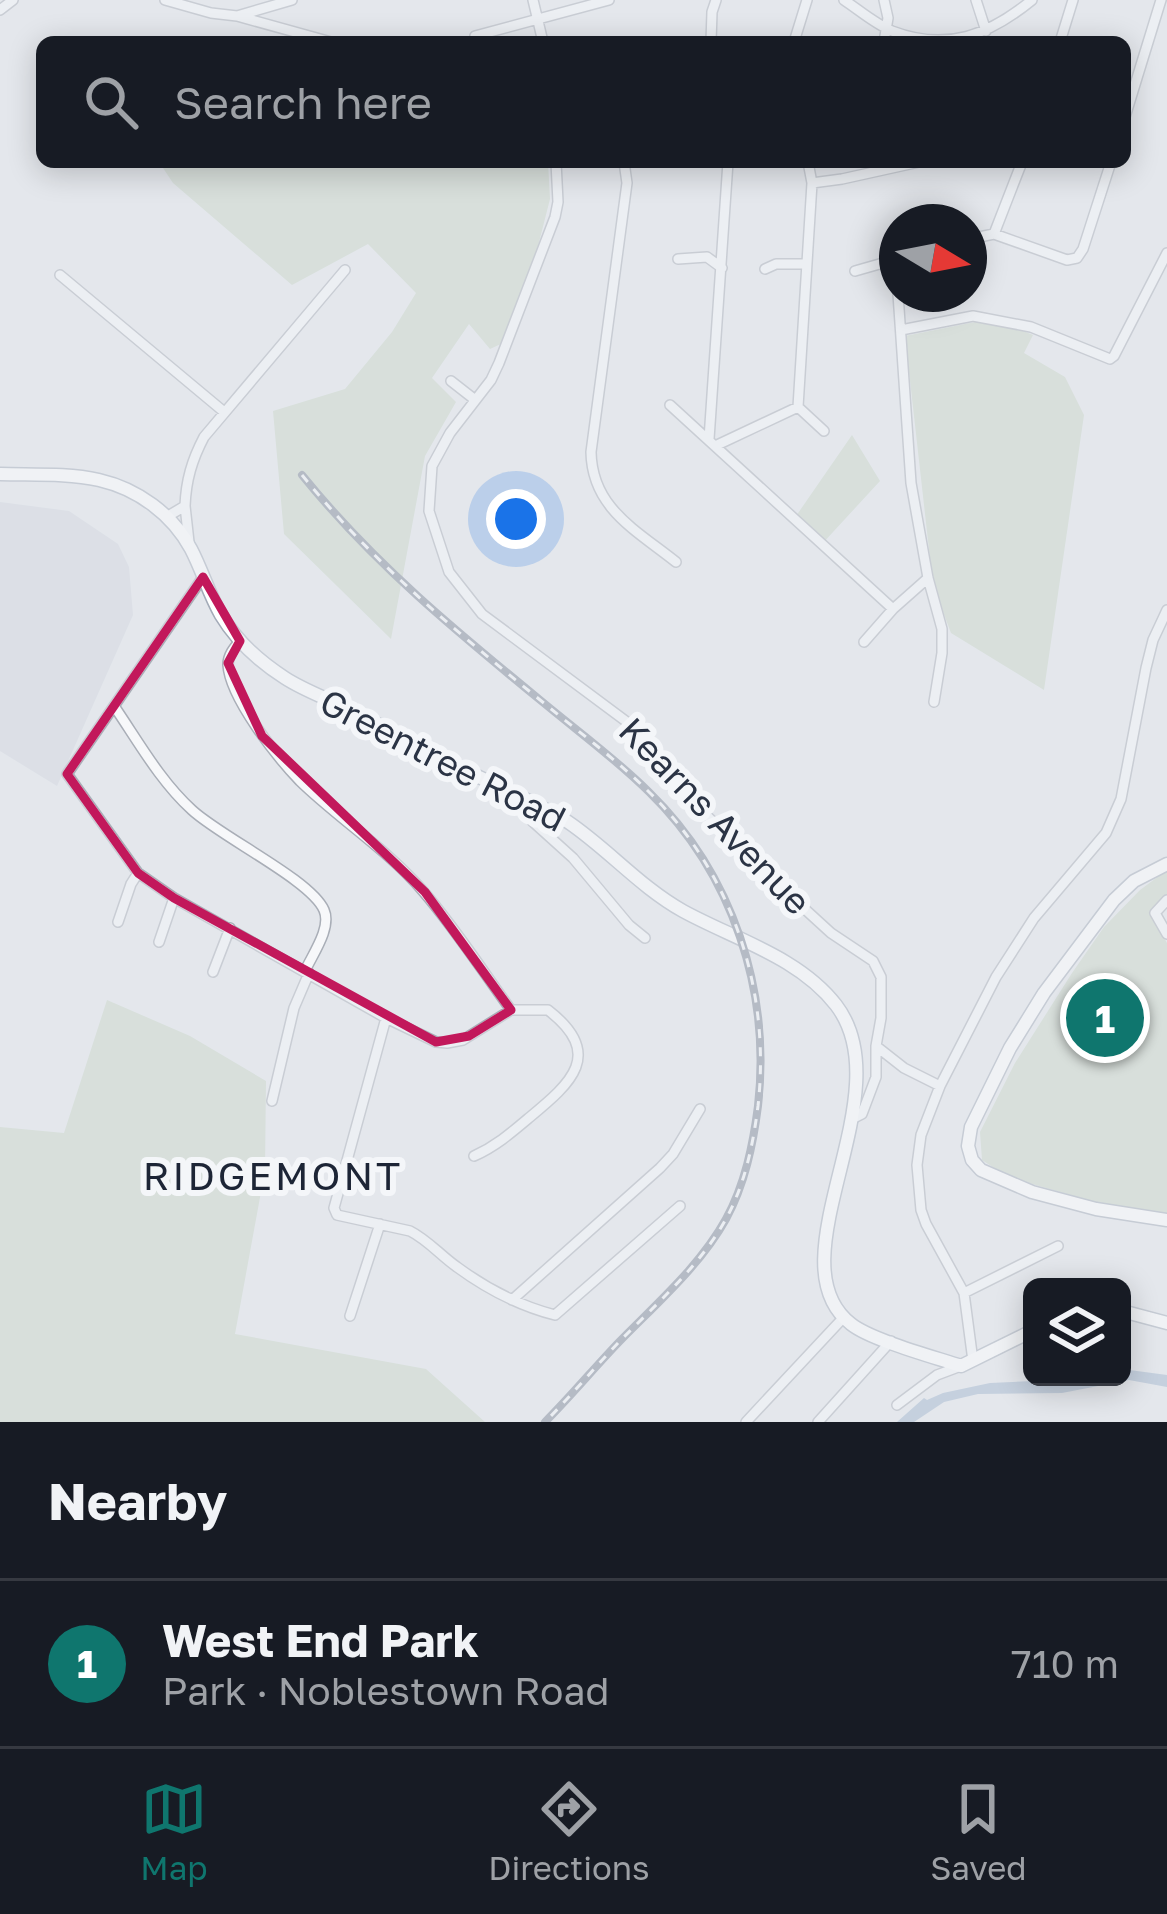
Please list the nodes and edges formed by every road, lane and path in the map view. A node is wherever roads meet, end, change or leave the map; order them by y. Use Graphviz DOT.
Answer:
graph roads {
  1 [pos="13,0"];
  2 [pos="165,0"];
  3 [pos="292,0"];
  4 [pos="532,0"];
  5 [pos="609,0"];
  6 [pos="716,0"];
  7 [pos="807,0"];
  8 [pos="844,0"];
  9 [pos="884,0"];
  10 [pos="976,0"];
  11 [pos="1032,0"];
  12 [pos="1073,0"];
  13 [pos="1161,0"];
  14 [pos="0,10"];
  15 [pos="237,16"];
  16 [pos="538,17"];
  17 [pos="888,29"];
  18 [pos="986,31"];
  19 [pos="309,36"];
  20 [pos="475,36"];
  21 [pos="542,36"];
  22 [pos="711,36"];
  23 [pos="796,36"];
  24 [pos="886,36"];
  25 [pos="911,36"];
  26 [pos="978,36"];
  27 [pos="1062,36"];
  28 [pos="1131,98"];
  29 [pos="556,168"];
  30 [pos="625,168"];
  31 [pos="728,168"];
  32 [pos="809,168"];
  33 [pos="845,168"];
  34 [pos="892,168"];
  35 [pos="1020,168"];
  36 [pos="1109,168"];
  37 [pos="842,179"];
  38 [pos="812,183"];
  39 [pos="994,234"];
  40 [pos="987,235"];
  41 [pos="1167,253"];
  42 [pos="678,259"];
  43 [pos="806,264"];
  44 [pos="879,264"];
  45 [pos="722,268"];
  46 [pos="765,269"];
  47 [pos="345,270"];
  48 [pos="855,271"];
  49 [pos="59,274"];
  50 [pos="899,312"];
  51 [pos="901,331"];
  52 [pos="451,381"];
  53 [pos="475,400"];
  54 [pos="670,405"];
  55 [pos="798,407"];
  56 [pos="223,412"];
  57 [pos="824,431"];
  58 [pos="712,442"];
  59 [pos="0,475"];
  60 [pos="184,506"];
  61 [pos="167,516"];
  62 [pos="190,547"];
  63 [pos="676,562"];
  64 [pos="203,577"];
  65 [pos="928,578"];
  66 [pos="893,609"];
  67 [pos="1167,610"];
  68 [pos="240,641"];
  69 [pos="864,642"];
  70 [pos="934,702"];
  71 [pos="114,706"];
  72 [pos="529,802"];
  73 [pos="1167,864"];
  74 [pos="138,873"];
  75 [pos="174,898"];
  76 [pos="1167,900"];
  77 [pos="118,922"];
  78 [pos="230,928"];
  79 [pos="1167,934"];
  80 [pos="645,938"];
  81 [pos="159,942"];
  82 [pos="213,972"];
  83 [pos="307,972"];
  84 [pos="511,1010"];
  85 [pos="386,1018"];
  86 [pos="876,1046"];
  87 [pos="940,1087"];
  88 [pos="272,1101"];
  89 [pos="700,1108"];
  90 [pos="852,1119"];
  91 [pos="474,1156"];
  92 [pos="680,1206"];
  93 [pos="1167,1220"];
  94 [pos="380,1224"];
  95 [pos="1058,1246"];
  96 [pos="964,1293"];
  97 [pos="512,1300"];
  98 [pos="1131,1313"];
  99 [pos="350,1316"];
  100 [pos="844,1317"];
  101 [pos="1167,1323"];
  102 [pos="1023,1336"];
  103 [pos="891,1341"];
  104 [pos="967,1364"];
  105 [pos="897,1405"];
  106 [pos="746,1422"];
  107 [pos="818,1422"];
  1 -- 14 [label="street"];
  2 -- 15 [label="street"];
  3 -- 15 [label="street"];
  4 -- 16 [label="street"];
  5 -- 16 [label="street"];
  6 -- 22 [label="street"];
  7 -- 23 [label="street"];
  8 -- 17 [label="street"];
  9 -- 17 [label="street"];
  10 -- 18 [label="street"];
  11 -- 18 [label="street"];
  12 -- 27 [label="street"];
  13 -- 28 [label="street"];
  15 -- 19 [label="street"];
  16 -- 20 [label="street"];
  16 -- 21 [label="street"];
  17 -- 24 [label="street"];
  17 -- 25 [label="street"];
  18 -- 26 [label="street"];
  29 -- 53 [label="street, Kearns Avenue"];
  30 -- 63 [label="street"];
  31 -- 45 [label="street"];
  32 -- 38 [label="street"];
  33 -- 37 [label="street"];
  34 -- 37 [label="street"];
  35 -- 39 [label="street"];
  36 -- 39 [label="street"];
  37 -- 38 [label="street"];
  38 -- 43 [label="street"];
  39 -- 40 [label="street"];
  41 -- 51 [label="street"];
  42 -- 45 [label="street"];
  43 -- 46 [label="street"];
  43 -- 55 [label="street"];
  44 -- 48 [label="street"];
  45 -- 58 [label="street"];
  47 -- 56 [label="street"];
  49 -- 56 [label="street"];
  50 -- 51 [label="street"];
  51 -- 65 [label="street"];
  52 -- 53 [label="street"];
  53 -- 86 [label="street, Kearns Avenue"];
  54 -- 58 [label="street"];
  55 -- 57 [label="street"];
  55 -- 58 [label="street"];
  56 -- 60 [label="street"];
  58 -- 66 [label="street"];
  59 -- 61 [label="main road, Greentree Road"];
  60 -- 61 [label="street"];
  60 -- 62 [label="street"];
  61 -- 62 [label="main road, Greentree Road"];
  62 -- 64 [label="main road, Greentree Road"];
  64 -- 68 [label="main road, Greentree Road"];
  64 -- 71 [label="street"];
  65 -- 66 [label="street"];
  65 -- 70 [label="street"];
  66 -- 69 [label="street"];
  67 -- 87 [label="street"];
  68 -- 72 [label="main road, Greentree Road"];
  68 -- 84 [label="street"];
  71 -- 74 [label="street"];
  71 -- 83 [label="street"];
  72 -- 80 [label="street"];
  72 -- 90 [label="main road, Greentree Road"];
  73 -- 93 [label="main road"];
  74 -- 75 [label="street"];
  74 -- 77 [label="street"];
  75 -- 78 [label="street"];
  75 -- 81 [label="street"];
  76 -- 79 [label="street"];
  78 -- 82 [label="street"];
  78 -- 83 [label="street"];
  83 -- 85 [label="street"];
  83 -- 88 [label="street"];
  84 -- 85 [label="street"];
  84 -- 91 [label="street"];
  85 -- 94 [label="street"];
  86 -- 87 [label="street"];
  86 -- 90 [label="street, Kearns Avenue"];
  87 -- 96 [label="street"];
  89 -- 97 [label="street"];
  90 -- 100 [label="main road, Greentree Road"];
  92 -- 97 [label="street"];
  94 -- 97 [label="street"];
  94 -- 99 [label="street"];
  95 -- 96 [label="street"];
  96 -- 104 [label="street"];
  98 -- 101 [label="main road"];
  100 -- 103 [label="main road"];
  100 -- 106 [label="street"];
  102 -- 104 [label="main road"];
  103 -- 104 [label="main road"];
  103 -- 107 [label="street"];
  104 -- 105 [label="street"];
}
